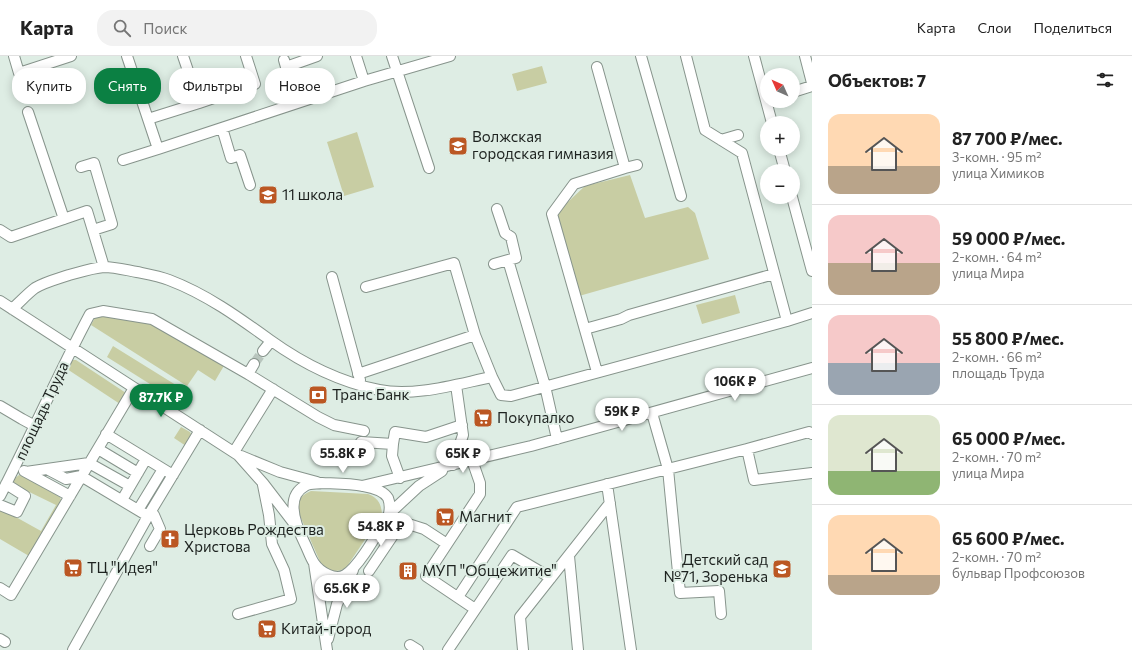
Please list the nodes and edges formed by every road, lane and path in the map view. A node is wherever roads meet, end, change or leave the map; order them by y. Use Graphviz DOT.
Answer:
graph roads {
  1 [pos="14,56"];
  2 [pos="71,56"];
  3 [pos="127,56"];
  4 [pos="183,56"];
  5 [pos="246,56"];
  6 [pos="317,56"];
  7 [pos="356,56"];
  8 [pos="392,56"];
  9 [pos="450,56"];
  10 [pos="641,56"];
  11 [pos="686,56"];
  12 [pos="754,56"];
  13 [pos="805,56"];
  14 [pos="284,60"];
  15 [pos="187,68"];
  16 [pos="250,68"];
  17 [pos="597,68"];
  18 [pos="397,71"];
  19 [pos="760,78"];
  20 [pos="364,81"];
  21 [pos="812,83"];
  22 [pos="812,86"];
  23 [pos="800,90"];
  24 [pos="196,104"];
  25 [pos="28,112"];
  26 [pos="148,119"];
  27 [pos="222,128"];
  28 [pos="738,135"];
  29 [pos="721,140"];
  30 [pos="158,149"];
  31 [pos="122,160"];
  32 [pos="637,165"];
  33 [pos="81,167"];
  34 [pos="429,168"];
  35 [pos="625,168"];
  36 [pos="250,185"];
  37 [pos="681,196"];
  38 [pos="794,204"];
  39 [pos="497,209"];
  40 [pos="64,219"];
  41 [pos="0,230"];
  42 [pos="93,230"];
  43 [pos="811,259"];
  44 [pos="508,260"];
  45 [pos="494,264"];
  46 [pos="104,267"];
  47 [pos="812,271"];
  48 [pos="774,274"];
  49 [pos="332,277"];
  50 [pos="366,286"];
  51 [pos="0,301"];
  52 [pos="12,309"];
  53 [pos="812,313"];
  54 [pos="787,321"];
  55 [pos="585,329"];
  56 [pos="475,335"];
  57 [pos="271,341"];
  58 [pos="72,347"];
  59 [pos="263,351"];
  60 [pos="254,364"];
  61 [pos="812,368"];
  62 [pos="597,372"];
  63 [pos="248,374"];
  64 [pos="358,374"];
  65 [pos="492,377"];
  66 [pos="362,385"];
  67 [pos="456,385"];
  68 [pos="545,386"];
  69 [pos="134,388"];
  70 [pos="273,389"];
  71 [pos="0,406"];
  72 [pos="652,413"];
  73 [pos="462,425"];
  74 [pos="35,426"];
  75 [pos="200,430"];
  76 [pos="364,431"];
  77 [pos="106,434"];
  78 [pos="812,434"];
  79 [pos="557,439"];
  80 [pos="361,442"];
  81 [pos="393,444"];
  82 [pos="98,449"];
  83 [pos="747,449"];
  84 [pos="236,454"];
  85 [pos="146,459"];
  86 [pos="472,460"];
  87 [pos="89,463"];
  88 [pos="16,466"];
  89 [pos="450,466"];
  90 [pos="47,469"];
  91 [pos="163,469"];
  92 [pos="668,470"];
  93 [pos="26,472"];
  94 [pos="138,473"];
  95 [pos="812,473"];
  96 [pos="81,476"];
  97 [pos="173,476"];
  98 [pos="400,478"];
  99 [pos="263,483"];
  100 [pos="322,483"];
  101 [pos="6,484"];
  102 [pos="607,484"];
  103 [pos="130,486"];
  104 [pos="362,486"];
  105 [pos="0,496"];
  106 [pos="70,496"];
  107 [pos="122,500"];
  108 [pos="610,503"];
  109 [pos="0,505"];
  110 [pos="138,510"];
  111 [pos="149,514"];
  112 [pos="389,514"];
  113 [pos="296,526"];
  114 [pos="447,544"];
  115 [pos="150,546"];
  116 [pos="569,556"];
  117 [pos="314,563"];
  118 [pos="354,568"];
  119 [pos="369,571"];
  120 [pos="551,578"];
  121 [pos="0,588"];
  122 [pos="458,597"];
  123 [pos="476,609"];
  124 [pos="238,614"];
  125 [pos="721,614"];
  126 [pos="327,647"];
  127 [pos="72,650"];
  128 [pos="448,650"];
  129 [pos="523,650"];
  130 [pos="578,650"];
  131 [pos="631,650"];
  1 -- 2 [label="street"];
  3 -- 26 [label="street"];
  4 -- 15 [label="street"];
  5 -- 16 [label="street"];
  6 -- 14 [label="street"];
  7 -- 20 [label="street"];
  8 -- 18 [label="street"];
  9 -- 18 [label="street"];
  10 -- 37 [label="street"];
  11 -- 29 [label="street"];
  12 -- 19 [label="street"];
  13 -- 21 [label="street"];
  17 -- 35 [label="street"];
  18 -- 20 [label="street"];
  18 -- 34 [label="street"];
  20 -- 27 [label="street"];
  22 -- 23 [label="street"];
  24 -- 26 [label="street"];
  25 -- 40 [label="street"];
  26 -- 30 [label="street"];
  27 -- 30 [label="street"];
  27 -- 36 [label="street"];
  28 -- 29 [label="street"];
  29 -- 48 [label="street"];
  30 -- 31 [label="street"];
  32 -- 35 [label="street"];
  33 -- 42 [label="street"];
  35 -- 55 [label="street"];
  38 -- 43 [label="street"];
  39 -- 44 [label="street"];
  40 -- 41 [label="street"];
  40 -- 42 [label="street"];
  42 -- 46 [label="street"];
  43 -- 47 [label="street"];
  44 -- 45 [label="street"];
  44 -- 68 [label="street"];
  46 -- 52 [label="street"];
  46 -- 57 [label="street"];
  48 -- 54 [label="street"];
  48 -- 55 [label="street"];
  49 -- 64 [label="street"];
  50 -- 56 [label="street"];
  51 -- 52 [label="street"];
  52 -- 58 [label="street"];
  53 -- 54 [label="street"];
  54 -- 62 [label="street"];
  55 -- 62 [label="street"];
  56 -- 64 [label="street"];
  56 -- 65 [label="street"];
  57 -- 59 [label="street"];
  57 -- 66 [label="street"];
  58 -- 63 [label="street, площадь Труда"];
  58 -- 69 [label="street"];
  58 -- 74 [label="street, площадь Труда"];
  60 -- 63 [label="street"];
  61 -- 72 [label="street"];
  62 -- 68 [label="street"];
  63 -- 70 [label="street, площадь Труда"];
  64 -- 66 [label="street"];
  65 -- 67 [label="street"];
  65 -- 68 [label="street"];
  66 -- 67 [label="street"];
  67 -- 73 [label="street"];
  68 -- 79 [label="street"];
  69 -- 75 [label="street"];
  69 -- 77 [label="street"];
  70 -- 76 [label="street, площадь Труда"];
  70 -- 84 [label="street"];
  71 -- 74 [label="street"];
  72 -- 79 [label="street"];
  72 -- 92 [label="street"];
  73 -- 81 [label="street"];
  73 -- 89 [label="street"];
  74 -- 88 [label="street, площадь Труда"];
  75 -- 84 [label="street"];
  75 -- 97 [label="street"];
  77 -- 82 [label="street"];
  77 -- 85 [label="street"];
  78 -- 83 [label="street"];
  79 -- 86 [label="street"];
  80 -- 81 [label="street"];
  81 -- 98 [label="street"];
  82 -- 87 [label="street"];
  82 -- 94 [label="street"];
  83 -- 92 [label="street"];
  83 -- 95 [label="street"];
  84 -- 99 [label="street"];
  84 -- 100 [label="street"];
  85 -- 91 [label="street"];
  85 -- 94 [label="street"];
  86 -- 89 [label="street"];
  86 -- 114 [label="street"];
  87 -- 90 [label="street"];
  87 -- 96 [label="street"];
  87 -- 103 [label="street"];
  88 -- 93 [label="street"];
  88 -- 101 [label="street, площадь Труда"];
  89 -- 98 [label="street"];
  89 -- 112 [label="street"];
  90 -- 93 [label="street"];
  90 -- 96 [label="street"];
  91 -- 97 [label="street"];
  91 -- 110 [label="street"];
  92 -- 102 [label="street"];
  92 -- 125 [label="street"];
  93 -- 106 [label="street"];
  94 -- 103 [label="street"];
  96 -- 106 [label="street"];
  96 -- 107 [label="street"];
  97 -- 111 [label="street"];
  98 -- 104 [label="street"];
  99 -- 113 [label="street"];
  99 -- 124 [label="street"];
  100 -- 104 [label="street"];
  100 -- 113 [label="street"];
  101 -- 105 [label="street, площадь Труда"];
  101 -- 109 [label="street"];
  102 -- 108 [label="street"];
  102 -- 122 [label="street"];
  103 -- 107 [label="street"];
  104 -- 112 [label="street"];
  106 -- 121 [label="street"];
  107 -- 110 [label="street"];
  108 -- 116 [label="street"];
  108 -- 131 [label="street"];
  110 -- 111 [label="street"];
  111 -- 115 [label="street"];
  111 -- 127 [label="street"];
  112 -- 118 [label="street"];
  113 -- 117 [label="street"];
  114 -- 119 [label="street"];
  114 -- 122 [label="street"];
  116 -- 120 [label="street"];
  116 -- 130 [label="street"];
  117 -- 118 [label="street"];
  117 -- 126 [label="street"];
  118 -- 126 [label="street"];
  120 -- 123 [label="street"];
  120 -- 129 [label="street"];
  122 -- 123 [label="street"];
  123 -- 128 [label="street"];
}
